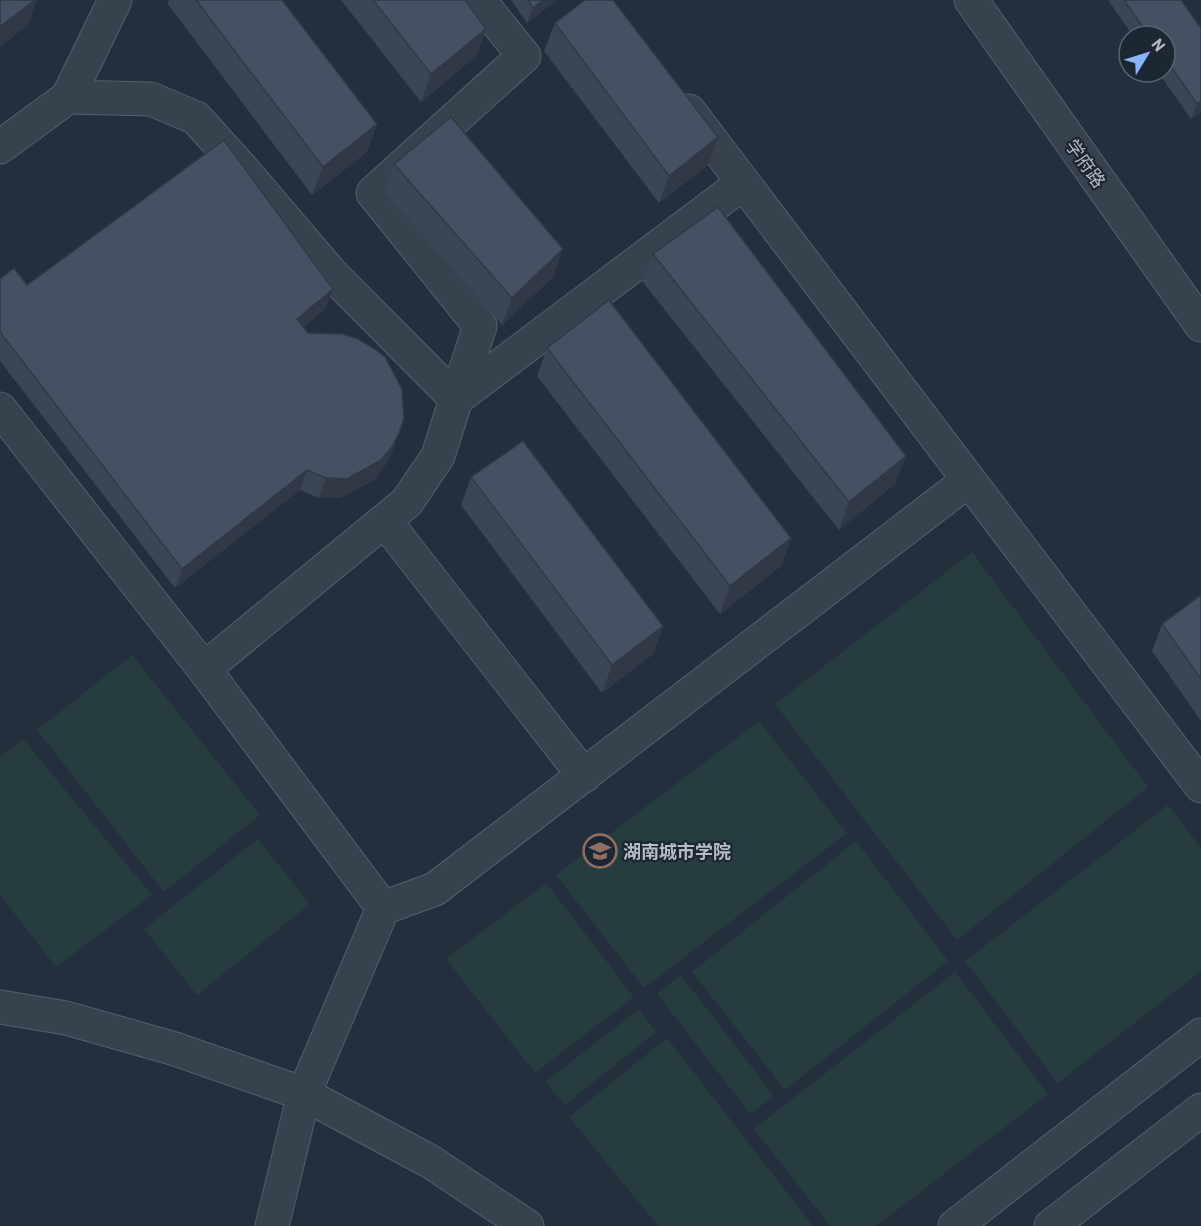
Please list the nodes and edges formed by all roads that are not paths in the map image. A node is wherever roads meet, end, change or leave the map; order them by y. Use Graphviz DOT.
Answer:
graph roads {
  1 [pos="115,0"];
  2 [pos="478,0"];
  3 [pos="971,0"];
  4 [pos="674,92"];
  5 [pos="68,97"];
  6 [pos="0,147"];
  7 [pos="743,183"];
  8 [pos="1201,325"];
  9 [pos="456,399"];
  10 [pos="0,409"];
  11 [pos="969,480"];
  12 [pos="385,521"];
  13 [pos="204,669"];
  14 [pos="584,776"];
  15 [pos="1201,786"];
  16 [pos="383,908"];
  17 [pos="0,1007"];
  18 [pos="1201,1035"];
  19 [pos="304,1094"];
  20 [pos="1201,1110"];
  21 [pos="272,1226"];
  22 [pos="526,1226"];
  23 [pos="955,1226"];
  24 [pos="1051,1226"];
  1 -- 5 [label="street"];
  2 -- 9 [label="street"];
  3 -- 8 [label="street, 学府路"];
  4 -- 7 [label="street"];
  5 -- 6 [label="street"];
  5 -- 9 [label="street"];
  7 -- 9 [label="street"];
  7 -- 11 [label="street"];
  9 -- 12 [label="street"];
  10 -- 13 [label="street"];
  11 -- 14 [label="street"];
  11 -- 15 [label="street"];
  12 -- 13 [label="street"];
  12 -- 14 [label="street"];
  13 -- 16 [label="street"];
  14 -- 16 [label="street"];
  16 -- 19 [label="street"];
  17 -- 19 [label="street"];
  18 -- 23 [label="street"];
  19 -- 21 [label="street"];
  19 -- 22 [label="street"];
  20 -- 24 [label="street"];
}
